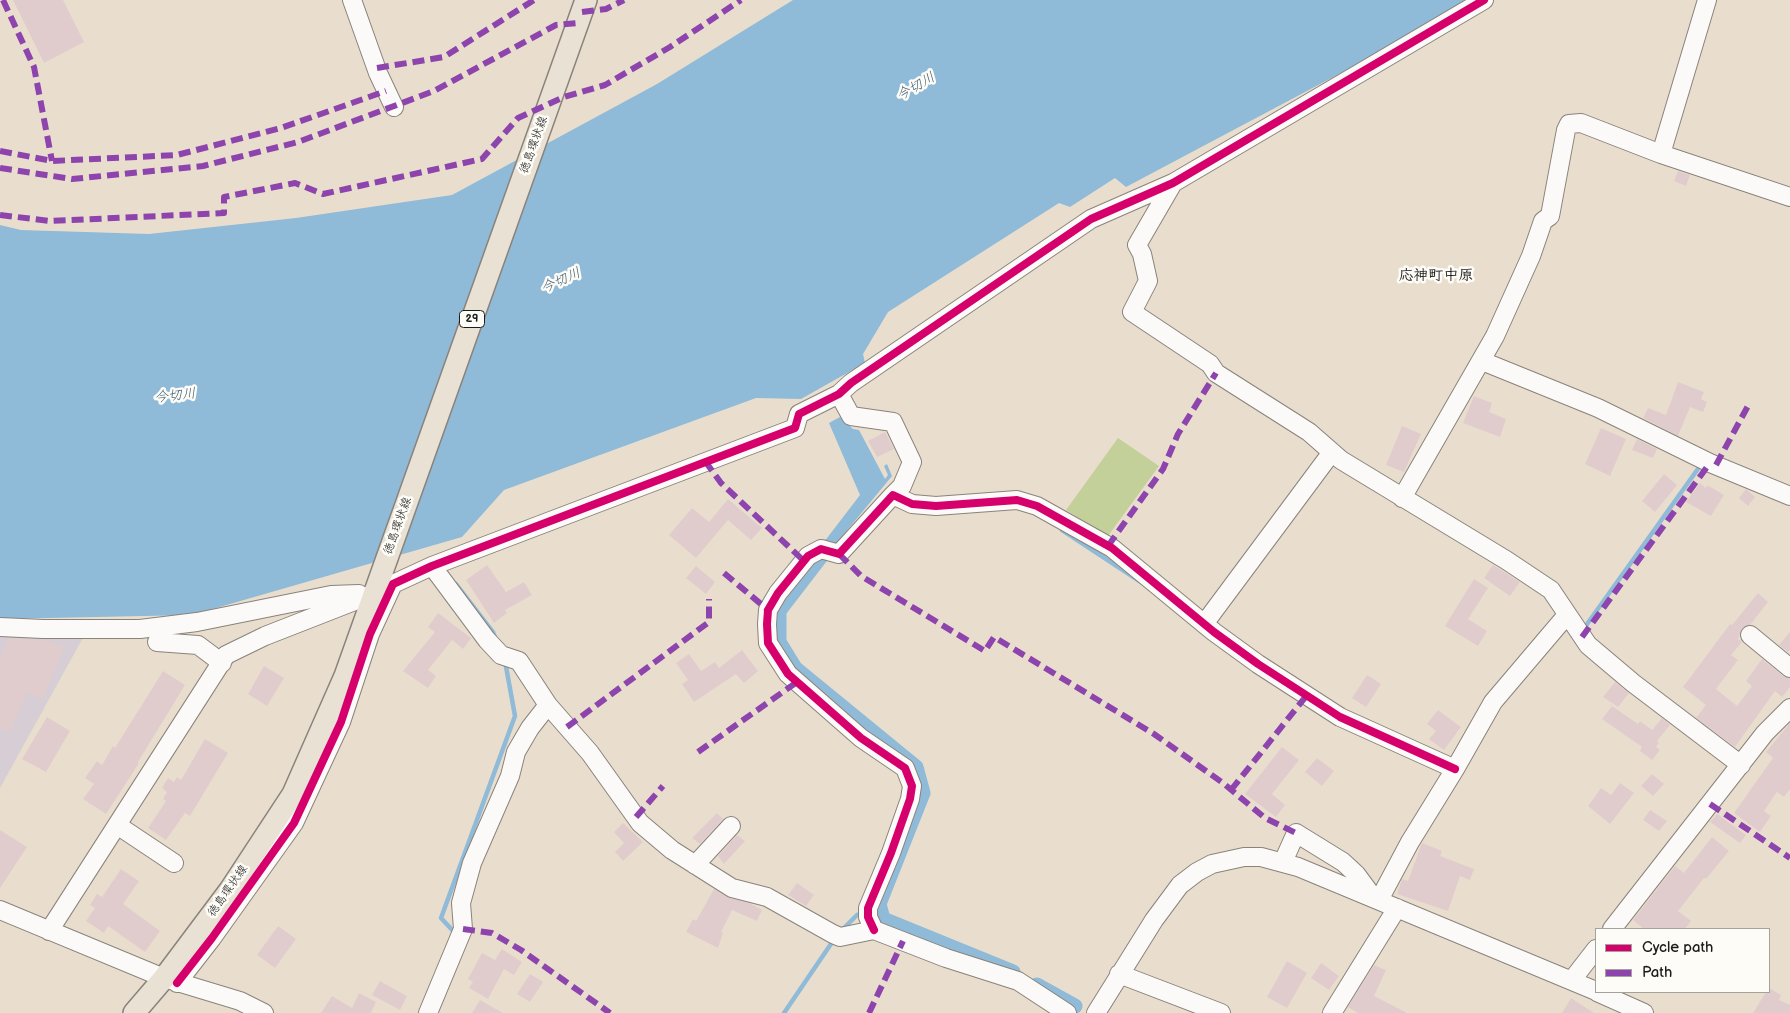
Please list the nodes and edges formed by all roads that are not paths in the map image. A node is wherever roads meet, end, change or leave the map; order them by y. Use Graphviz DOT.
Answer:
graph roads {
  1 [pos="352,0"];
  2 [pos="586,0"];
  3 [pos="1484,0"];
  4 [pos="1707,0"];
  5 [pos="394,107"];
  6 [pos="1661,154"];
  7 [pos="1173,183"];
  8 [pos="1790,197"];
  9 [pos="1482,361"];
  10 [pos="839,394"];
  11 [pos="1332,452"];
  12 [pos="893,495"];
  13 [pos="1790,496"];
  14 [pos="1402,498"];
  15 [pos="432,566"];
  16 [pos="375,593"];
  17 [pos="1566,616"];
  18 [pos="1204,624"];
  19 [pos="0,627"];
  20 [pos="1750,635"];
  21 [pos="157,642"];
  22 [pos="222,663"];
  23 [pos="1790,668"];
  24 [pos="548,705"];
  25 [pos="1790,708"];
  26 [pos="1741,765"];
  27 [pos="1455,769"];
  28 [pos="117,824"];
  29 [pos="731,826"];
  30 [pos="1283,862"];
  31 [pos="174,863"];
  32 [pos="695,865"];
  33 [pos="1377,899"];
  34 [pos="1397,908"];
  35 [pos="0,910"];
  36 [pos="870,918"];
  37 [pos="1613,928"];
  38 [pos="49,931"];
  39 [pos="1595,950"];
  40 [pos="1119,974"];
  41 [pos="1572,980"];
  42 [pos="170,981"];
  43 [pos="1595,991"];
  44 [pos="1599,993"];
  45 [pos="134,1013"];
  46 [pos="264,1013"];
  47 [pos="428,1013"];
  48 [pos="1067,1013"];
  49 [pos="1096,1013"];
  50 [pos="1221,1013"];
  51 [pos="1332,1013"];
  52 [pos="1644,1013"];
  1 -- 5 [label="street"];
  2 -- 16 [label="main road, 徳島環状線 / 29"];
  3 -- 7 [label="street"];
  4 -- 6 [label="street"];
  6 -- 8 [label="street"];
  6 -- 9 [label="street"];
  7 -- 10 [label="street"];
  7 -- 11 [label="street"];
  9 -- 13 [label="street"];
  9 -- 14 [label="street"];
  10 -- 12 [label="street"];
  10 -- 15 [label="street"];
  11 -- 14 [label="street"];
  11 -- 18 [label="street"];
  12 -- 18 [label="street"];
  12 -- 36 [label="street"];
  14 -- 17 [label="street"];
  15 -- 24 [label="street"];
  15 -- 42 [label="street"];
  16 -- 19 [label="street"];
  16 -- 22 [label="street"];
  16 -- 42 [label="main road, 徳島環状線 / 29"];
  17 -- 26 [label="street"];
  17 -- 27 [label="street"];
  18 -- 27 [label="street"];
  20 -- 23 [label="street"];
  21 -- 22 [label="street"];
  22 -- 28 [label="street"];
  24 -- 32 [label="street"];
  24 -- 47 [label="street"];
  25 -- 26 [label="street"];
  26 -- 37 [label="street"];
  27 -- 33 [label="street"];
  28 -- 31 [label="street"];
  28 -- 38 [label="street"];
  29 -- 32 [label="street"];
  30 -- 33 [label="street"];
  30 -- 33 [label="street"];
  30 -- 40 [label="street"];
  32 -- 36 [label="street"];
  33 -- 34 [label="street"];
  34 -- 41 [label="street"];
  34 -- 51 [label="street"];
  35 -- 38 [label="street"];
  36 -- 48 [label="street"];
  38 -- 42 [label="street"];
  39 -- 41 [label="street"];
  40 -- 49 [label="street"];
  40 -- 50 [label="street"];
  41 -- 43 [label="street"];
  42 -- 45 [label="main road, 徳島環状線 / 29"];
  42 -- 46 [label="street"];
  44 -- 52 [label="street"];
}
